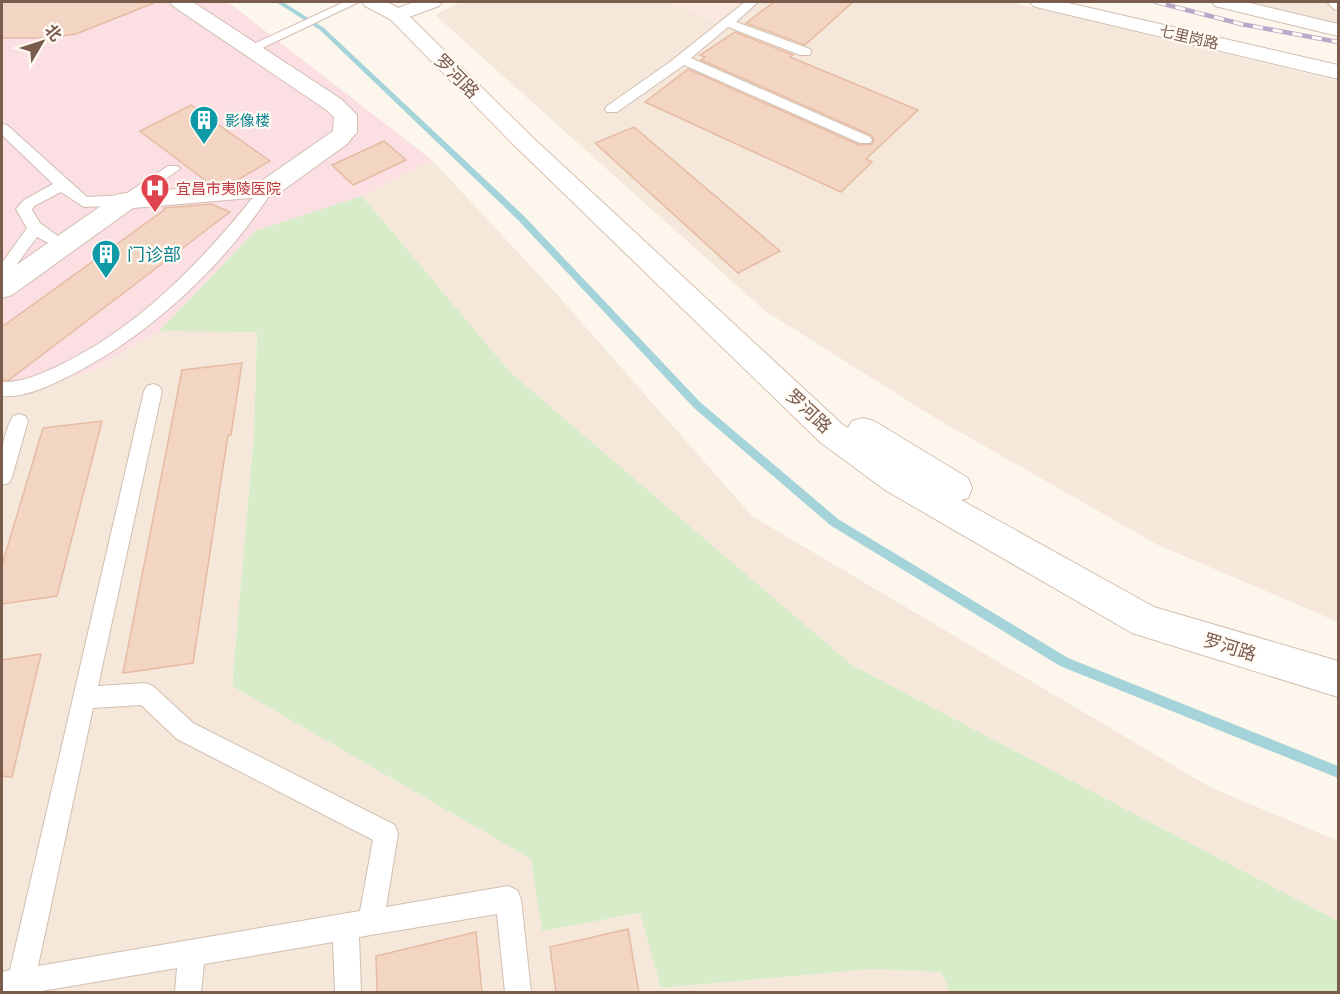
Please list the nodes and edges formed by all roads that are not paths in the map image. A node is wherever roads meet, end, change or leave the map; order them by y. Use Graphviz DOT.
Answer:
graph roads {
  1 [pos="180,2"];
  2 [pos="353,2"];
  3 [pos="752,2"];
  4 [pos="1040,2"];
  5 [pos="1222,2"];
  6 [pos="1332,2"];
  7 [pos="402,6"];
  8 [pos="1338,6"];
  9 [pos="728,23"];
  10 [pos="1338,30"];
  11 [pos="251,48"];
  12 [pos="805,52"];
  13 [pos="682,59"];
  14 [pos="1338,72"];
  15 [pos="612,108"];
  16 [pos="2,128"];
  17 [pos="865,140"];
  18 [pos="172,169"];
  19 [pos="63,185"];
  20 [pos="266,190"];
  21 [pos="127,200"];
  22 [pos="34,229"];
  23 [pos="62,244"];
  24 [pos="2,279"];
  25 [pos="2,288"];
  26 [pos="2,389"];
  27 [pos="153,392"];
  28 [pos="19,420"];
  29 [pos="2,477"];
  30 [pos="1338,679"];
  31 [pos="84,698"];
  32 [pos="358,924"];
  33 [pos="192,952"];
  34 [pos="11,983"];
  35 [pos="48,985"];
  36 [pos="188,993"];
  37 [pos="348,993"];
  38 [pos="518,993"];
  1 -- 11 [label="street"];
  2 -- 11 [label="lane"];
  3 -- 9 [label="lane"];
  4 -- 14 [label="street, 七里岗路"];
  5 -- 10 [label="street"];
  6 -- 8 [label="lane"];
  7 -- 30 [label="street, 罗河路"];
  9 -- 12 [label="lane"];
  9 -- 13 [label="lane"];
  11 -- 20 [label="street"];
  13 -- 15 [label="lane"];
  13 -- 17 [label="lane"];
  16 -- 19 [label="lane"];
  18 -- 21 [label="lane"];
  19 -- 21 [label="lane"];
  19 -- 22 [label="lane"];
  20 -- 21 [label="street"];
  20 -- 26 [label="lane"];
  21 -- 23 [label="street"];
  22 -- 23 [label="lane"];
  22 -- 24 [label="lane"];
  23 -- 25 [label="street"];
  27 -- 31 [label="lane"];
  28 -- 29 [label="lane"];
  31 -- 32 [label="lane"];
  31 -- 34 [label="lane"];
  32 -- 33 [label="lane"];
  32 -- 37 [label="lane"];
  32 -- 38 [label="lane"];
  33 -- 35 [label="lane"];
  33 -- 36 [label="lane"];
  34 -- 35 [label="lane"];
}
